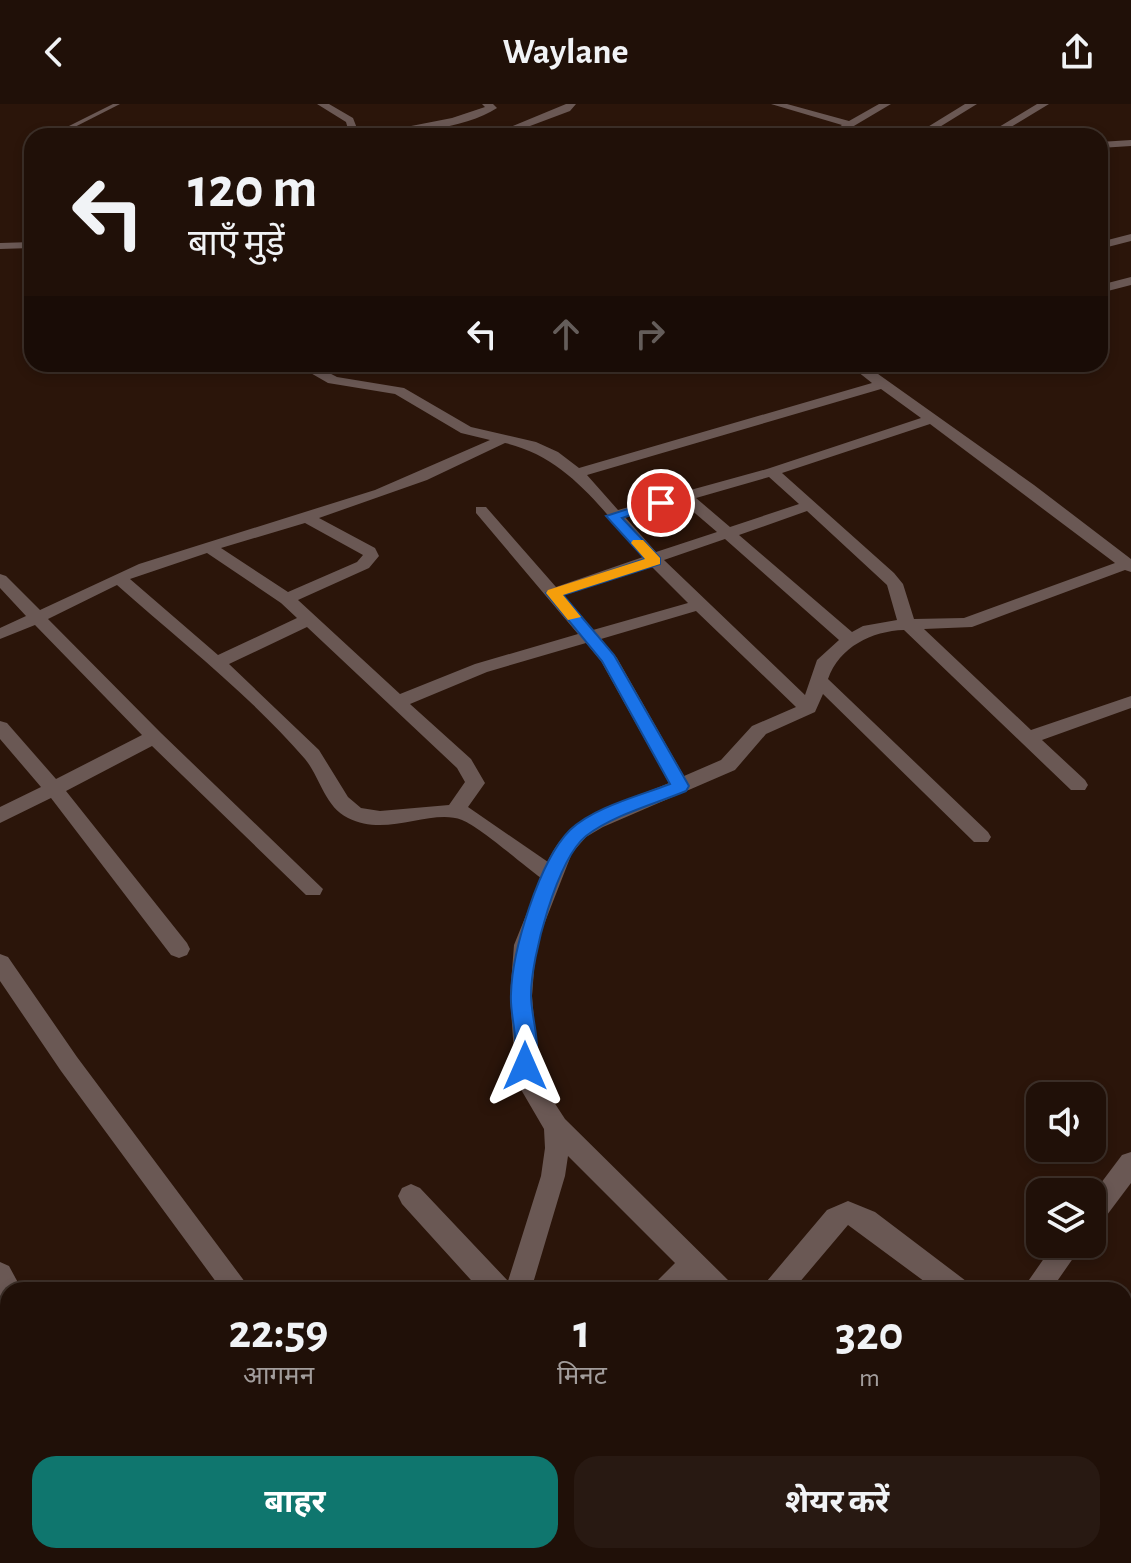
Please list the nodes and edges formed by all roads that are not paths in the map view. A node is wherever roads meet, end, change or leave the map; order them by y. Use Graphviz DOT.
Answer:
graph roads {
  1 [pos="117,104"];
  2 [pos="322,104"];
  3 [pos="487,104"];
  4 [pos="571,104"];
  5 [pos="776,104"];
  6 [pos="882,104"];
  7 [pos="972,104"];
  8 [pos="1044,104"];
  9 [pos="848,124"];
  10 [pos="68,128"];
  11 [pos="352,128"];
  12 [pos="412,128"];
  13 [pos="516,128"];
  14 [pos="842,128"];
  15 [pos="932,128"];
  16 [pos="1003,128"];
  17 [pos="1131,143"];
  18 [pos="1108,144"];
  19 [pos="1131,237"];
  20 [pos="1108,244"];
  21 [pos="24,245"];
  22 [pos="0,246"];
  23 [pos="1131,281"];
  24 [pos="1108,287"];
  25 [pos="318,372"];
  26 [pos="866,372"];
  27 [pos="882,384"];
  28 [pos="931,419"];
  29 [pos="503,439"];
  30 [pos="772,472"];
  31 [pos="577,473"];
  32 [pos="685,496"];
  33 [pos="807,506"];
  34 [pos="481,510"];
  35 [pos="613,516"];
  36 [pos="305,517"];
  37 [pos="730,534"];
  38 [pos="209,547"];
  39 [pos="655,561"];
  40 [pos="1129,566"];
  41 [pos="119,578"];
  42 [pos="0,579"];
  43 [pos="553,593"];
  44 [pos="287,599"];
  45 [pos="700,605"];
  46 [pos="38,618"];
  47 [pos="307,620"];
  48 [pos="907,623"];
  49 [pos="0,634"];
  50 [pos="591,638"];
  51 [pos="850,640"];
  52 [pos="215,664"];
  53 [pos="817,678"];
  54 [pos="1131,702"];
  55 [pos="395,703"];
  56 [pos="809,708"];
  57 [pos="0,727"];
  58 [pos="154,737"];
  59 [pos="1028,738"];
  60 [pos="1078,785"];
  61 [pos="680,786"];
  62 [pos="54,789"];
  63 [pos="455,811"];
  64 [pos="0,816"];
  65 [pos="981,837"];
  66 [pos="553,876"];
  67 [pos="313,889"];
  68 [pos="179,949"];
  69 [pos="0,963"];
  70 [pos="556,1127"];
  71 [pos="1131,1163"];
  72 [pos="411,1196"];
  73 [pos="1106,1196"];
  74 [pos="1059,1258"];
  75 [pos="691,1265"];
  76 [pos="232,1282"];
  77 [pos="491,1282"];
  78 [pos="520,1282"];
  79 [pos="674,1282"];
  80 [pos="711,1282"];
  81 [pos="783,1282"];
  82 [pos="947,1282"];
  83 [pos="1041,1282"];
  1 -- 10 [label="lane"];
  2 -- 11 [label="street"];
  3 -- 12 [label="street"];
  4 -- 13 [label="street"];
  5 -- 9 [label="street"];
  6 -- 9 [label="street"];
  7 -- 15 [label="street"];
  8 -- 16 [label="street"];
  9 -- 14 [label="street"];
  17 -- 18 [label="street"];
  19 -- 20 [label="street"];
  21 -- 22 [label="street"];
  23 -- 24 [label="street"];
  25 -- 29 [label="street"];
  26 -- 27 [label="street"];
  27 -- 28 [label="street"];
  27 -- 31 [label="street"];
  28 -- 30 [label="street"];
  28 -- 40 [label="street"];
  29 -- 31 [label="street"];
  29 -- 36 [label="street"];
  30 -- 32 [label="street"];
  30 -- 33 [label="street"];
  31 -- 35 [label="street"];
  32 -- 35 [label="street"];
  32 -- 37 [label="street"];
  33 -- 37 [label="street"];
  33 -- 48 [label="street"];
  34 -- 43 [label="street"];
  35 -- 39 [label="street"];
  36 -- 38 [label="street"];
  36 -- 44 [label="street"];
  37 -- 39 [label="street"];
  37 -- 51 [label="street"];
  38 -- 41 [label="street"];
  38 -- 44 [label="street"];
  39 -- 43 [label="street"];
  39 -- 45 [label="street"];
  40 -- 48 [label="street"];
  41 -- 46 [label="street"];
  41 -- 52 [label="street"];
  42 -- 46 [label="street"];
  43 -- 50 [label="street"];
  44 -- 47 [label="street"];
  45 -- 50 [label="street"];
  45 -- 56 [label="street"];
  46 -- 49 [label="street"];
  46 -- 58 [label="street"];
  47 -- 52 [label="street"];
  47 -- 55 [label="street"];
  48 -- 51 [label="street"];
  48 -- 59 [label="street"];
  50 -- 55 [label="street"];
  50 -- 61 [label="street"];
  51 -- 53 [label="street"];
  52 -- 63 [label="street"];
  53 -- 56 [label="street"];
  53 -- 65 [label="street"];
  54 -- 59 [label="street"];
  55 -- 63 [label="street"];
  56 -- 61 [label="street"];
  57 -- 62 [label="street"];
  58 -- 62 [label="street"];
  58 -- 67 [label="street"];
  59 -- 60 [label="street"];
  61 -- 66 [label="street"];
  62 -- 64 [label="street"];
  62 -- 68 [label="street"];
  63 -- 66 [label="street"];
  66 -- 70 [label="street"];
  69 -- 76 [label="street"];
  70 -- 75 [label="street"];
  70 -- 78 [label="street"];
  71 -- 73 [label="street"];
  72 -- 77 [label="street"];
  74 -- 83 [label="street"];
  75 -- 79 [label="street"];
  75 -- 80 [label="street"];
  81 -- 82 [label="street"];
}
